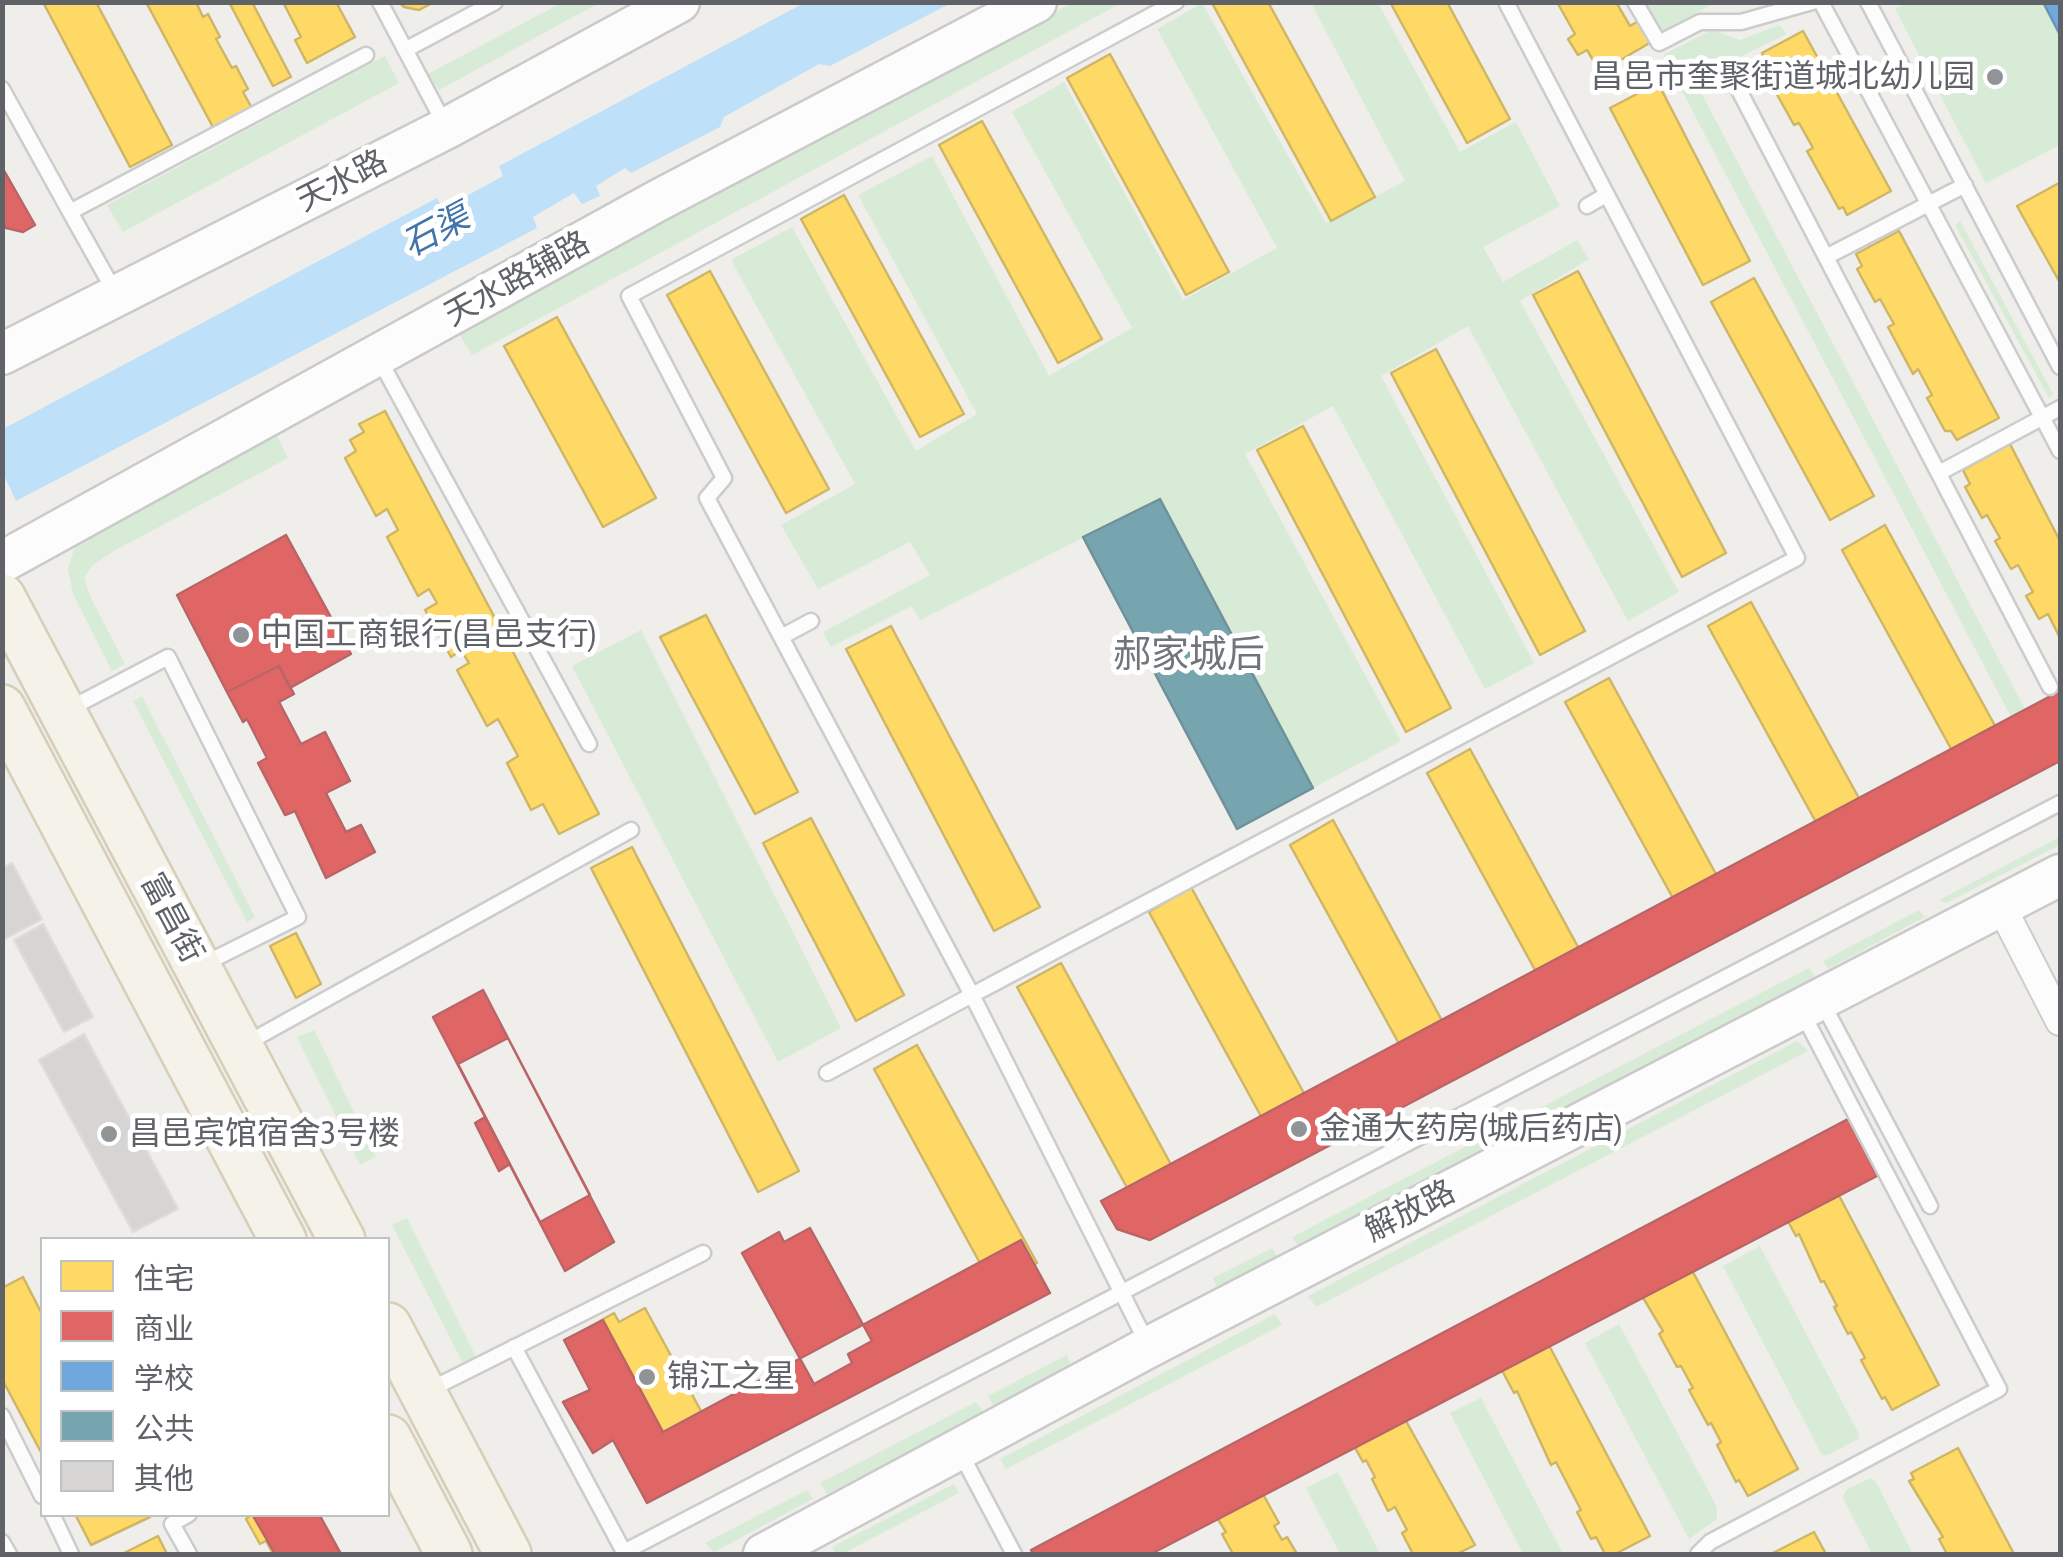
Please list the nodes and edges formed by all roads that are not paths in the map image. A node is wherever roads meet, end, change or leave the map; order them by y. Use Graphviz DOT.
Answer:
graph roads {
  1 [pos="380,2"];
  2 [pos="495,2"];
  3 [pos="679,2"];
  4 [pos="1036,2"];
  5 [pos="1176,2"];
  6 [pos="1506,2"];
  7 [pos="1635,2"];
  8 [pos="1812,2"];
  9 [pos="1821,2"];
  10 [pos="1868,2"];
  11 [pos="405,50"];
  12 [pos="366,55"];
  13 [pos="1731,75"];
  14 [pos="2,89"];
  15 [pos="447,128"];
  16 [pos="1964,185"];
  17 [pos="1606,195"];
  18 [pos="1929,204"];
  19 [pos="1588,206"];
  20 [pos="70,212"];
  21 [pos="1826,258"];
  22 [pos="116,295"];
  23 [pos="2,354"];
  24 [pos="378,356"];
  25 [pos="2060,367"];
  26 [pos="2060,408"];
  27 [pos="2043,418"];
  28 [pos="2060,452"];
  29 [pos="1939,473"];
  30 [pos="2,562"];
  31 [pos="2,597"];
  32 [pos="810,621"];
  33 [pos="783,636"];
  34 [pos="2050,688"];
  35 [pos="2,708"];
  36 [pos="64,712"];
  37 [pos="589,744"];
  38 [pos="2060,803"];
  39 [pos="631,830"];
  40 [pos="2060,875"];
  41 [pos="2001,906"];
  42 [pos="198,967"];
  43 [pos="972,995"];
  44 [pos="1810,1004"];
  45 [pos="2060,1021"];
  46 [pos="240,1047"];
  47 [pos="826,1072"];
  48 [pos="1930,1206"];
  49 [pos="281,1237"];
  50 [pos="340,1237"];
  51 [pos="704,1253"];
  52 [pos="1122,1293"];
  53 [pos="390,1330"];
  54 [pos="1149,1346"];
  55 [pos="514,1347"];
  56 [pos="423,1393"];
  57 [pos="2,1416"];
  58 [pos="390,1442"];
  59 [pos="958,1449"];
  60 [pos="40,1492"];
  61 [pos="54,1517"];
  62 [pos="185,1517"];
  63 [pos="2,1542"];
  64 [pos="9,1554"];
  65 [pos="72,1554"];
  66 [pos="189,1554"];
  67 [pos="448,1554"];
  68 [pos="508,1554"];
  69 [pos="764,1554"];
  70 [pos="1014,1554"];
  71 [pos="1698,1554"];
  1 -- 11 [label="lane"];
  2 -- 11 [label="lane"];
  3 -- 15 [label="street, 天水路"];
  4 -- 24 [label="street, 天水路辅路"];
  5 -- 33 [label="lane"];
  6 -- 17 [label="lane"];
  7 -- 8 [label="lane"];
  9 -- 18 [label="lane"];
  10 -- 16 [label="lane"];
  11 -- 15 [label="lane"];
  12 -- 20 [label="lane"];
  13 -- 21 [label="lane"];
  14 -- 20 [label="lane"];
  15 -- 22 [label="street, 天水路"];
  16 -- 18 [label="lane"];
  16 -- 25 [label="lane"];
  17 -- 19 [label="lane"];
  17 -- 43 [label="lane"];
  18 -- 21 [label="lane"];
  18 -- 27 [label="lane"];
  20 -- 22 [label="lane"];
  21 -- 29 [label="lane"];
  22 -- 23 [label="street, 天水路"];
  24 -- 30 [label="street, 天水路辅路"];
  24 -- 37 [label="lane"];
  26 -- 27 [label="lane"];
  27 -- 28 [label="lane"];
  27 -- 29 [label="lane"];
  29 -- 34 [label="lane"];
  31 -- 36 [label="main road, 富昌街"];
  32 -- 33 [label="lane"];
  33 -- 43 [label="lane"];
  35 -- 49 [label="main road, 富昌街"];
  36 -- 42 [label="main road, 富昌街"];
  36 -- 42 [label="lane"];
  38 -- 52 [label="lane"];
  39 -- 46 [label="lane"];
  40 -- 41 [label="street, 解放路"];
  41 -- 44 [label="street, 解放路"];
  41 -- 45 [label="street"];
  42 -- 46 [label="main road, 富昌街"];
  43 -- 47 [label="lane"];
  43 -- 52 [label="lane"];
  44 -- 48 [label="lane"];
  44 -- 54 [label="street, 解放路"];
  44 -- 71 [label="lane"];
  46 -- 50 [label="main road, 富昌街"];
  51 -- 55 [label="lane"];
  52 -- 54 [label="lane"];
  52 -- 55 [label="lane"];
  53 -- 56 [label="main road"];
  54 -- 59 [label="street, 解放路"];
  55 -- 56 [label="lane"];
  56 -- 68 [label="main road"];
  57 -- 60 [label="lane"];
  58 -- 67 [label="main road"];
  59 -- 69 [label="street, 解放路"];
  59 -- 70 [label="lane"];
  61 -- 65 [label="lane"];
  62 -- 66 [label="lane"];
  63 -- 64 [label="lane"];
}
